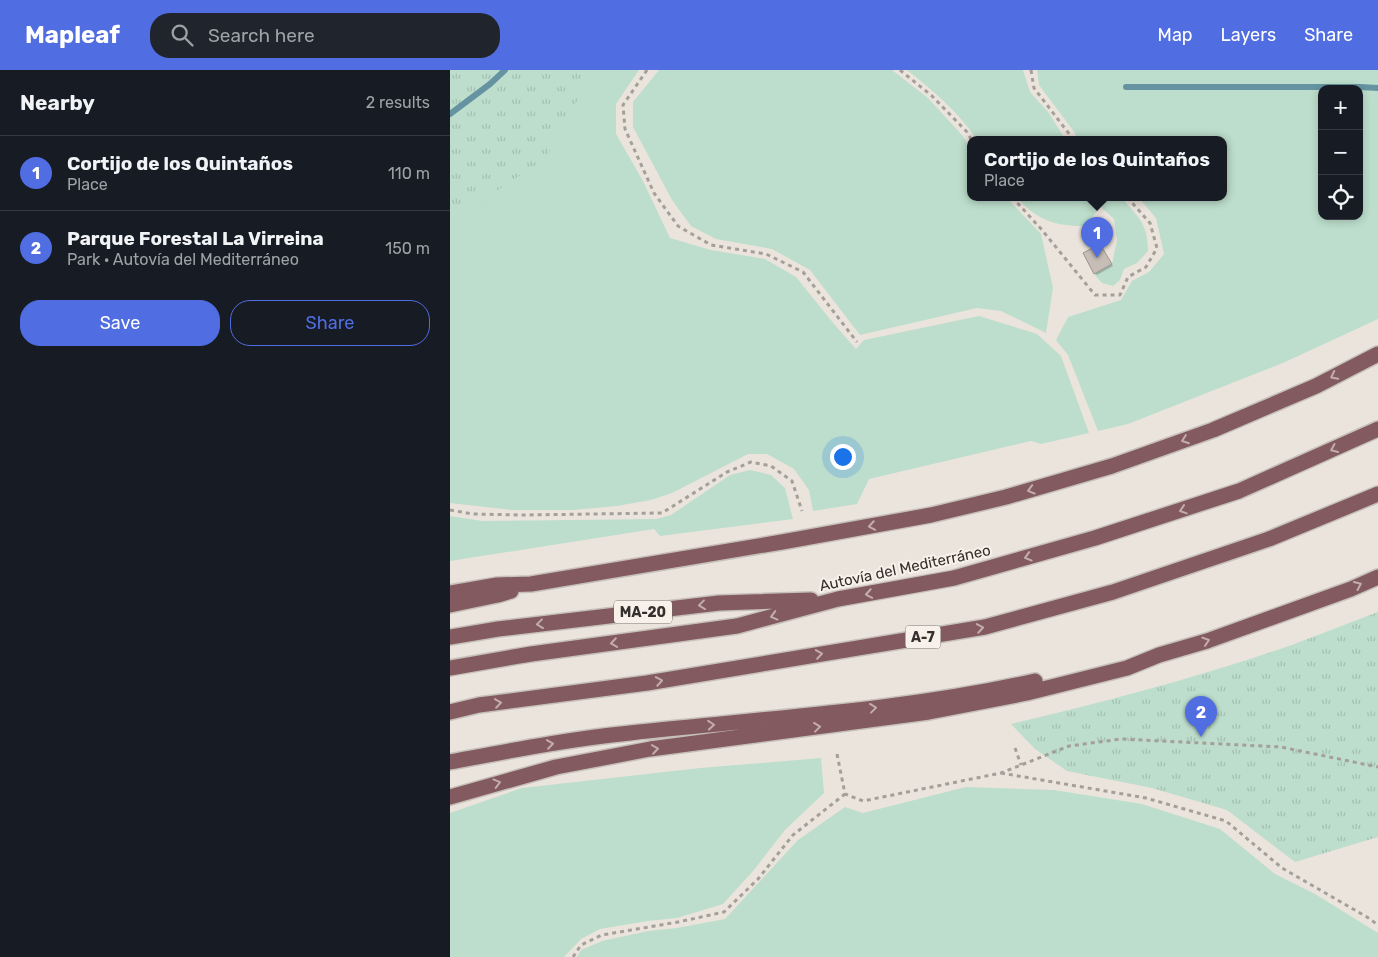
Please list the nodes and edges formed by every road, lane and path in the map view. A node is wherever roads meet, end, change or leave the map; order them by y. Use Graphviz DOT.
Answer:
graph roads {
  1 [pos="647,70"];
  2 [pos="900,70"];
  3 [pos="1031,70"];
  4 [pos="969,136"];
  5 [pos="1070,136"];
  6 [pos="1016,201"];
  7 [pos="1131,201"];
  8 [pos="857,342"];
  9 [pos="1378,354"];
  10 [pos="1378,429"];
  11 [pos="1378,494"];
  12 [pos="450,510"];
  13 [pos="802,511"];
  14 [pos="1378,577"];
  15 [pos="531,584"];
  16 [pos="450,593"];
  17 [pos="838,600"];
  18 [pos="450,605"];
  19 [pos="450,637"];
  20 [pos="1159,655"];
  21 [pos="450,668"];
  22 [pos="450,712"];
  23 [pos="1015,748"];
  24 [pos="837,754"];
  25 [pos="450,762"];
  26 [pos="1022,765"];
  27 [pos="1378,767"];
  28 [pos="1000,773"];
  29 [pos="845,794"];
  30 [pos="450,796"];
  31 [pos="1378,925"];
  32 [pos="572,957"];
  1 -- 8 [label="path"];
  2 -- 4 [label="path"];
  3 -- 5 [label="path"];
  6 -- 7 [label="path"];
  9 -- 15 [label="highway, one-way"];
  10 -- 17 [label="highway, Autovía del Mediterráneo, one-way"];
  22 -- 11 [label="highway, A-7, one-way"];
  12 -- 13 [label="path"];
  20 -- 14 [label="highway, one-way"];
  15 -- 16 [label="highway"];
  15 -- 18 [label="highway"];
  17 -- 19 [label="highway, MA-20, one-way"];
  17 -- 21 [label="highway, Autovía del Mediterráneo, one-way"];
  25 -- 20 [label="highway, one-way"];
  30 -- 20 [label="highway, one-way"];
  23 -- 26 [label="path"];
  24 -- 29 [label="path"];
  26 -- 27 [label="path"];
  26 -- 28 [label="path"];
  28 -- 29 [label="path"];
  28 -- 31 [label="path"];
  29 -- 32 [label="path"];
}
